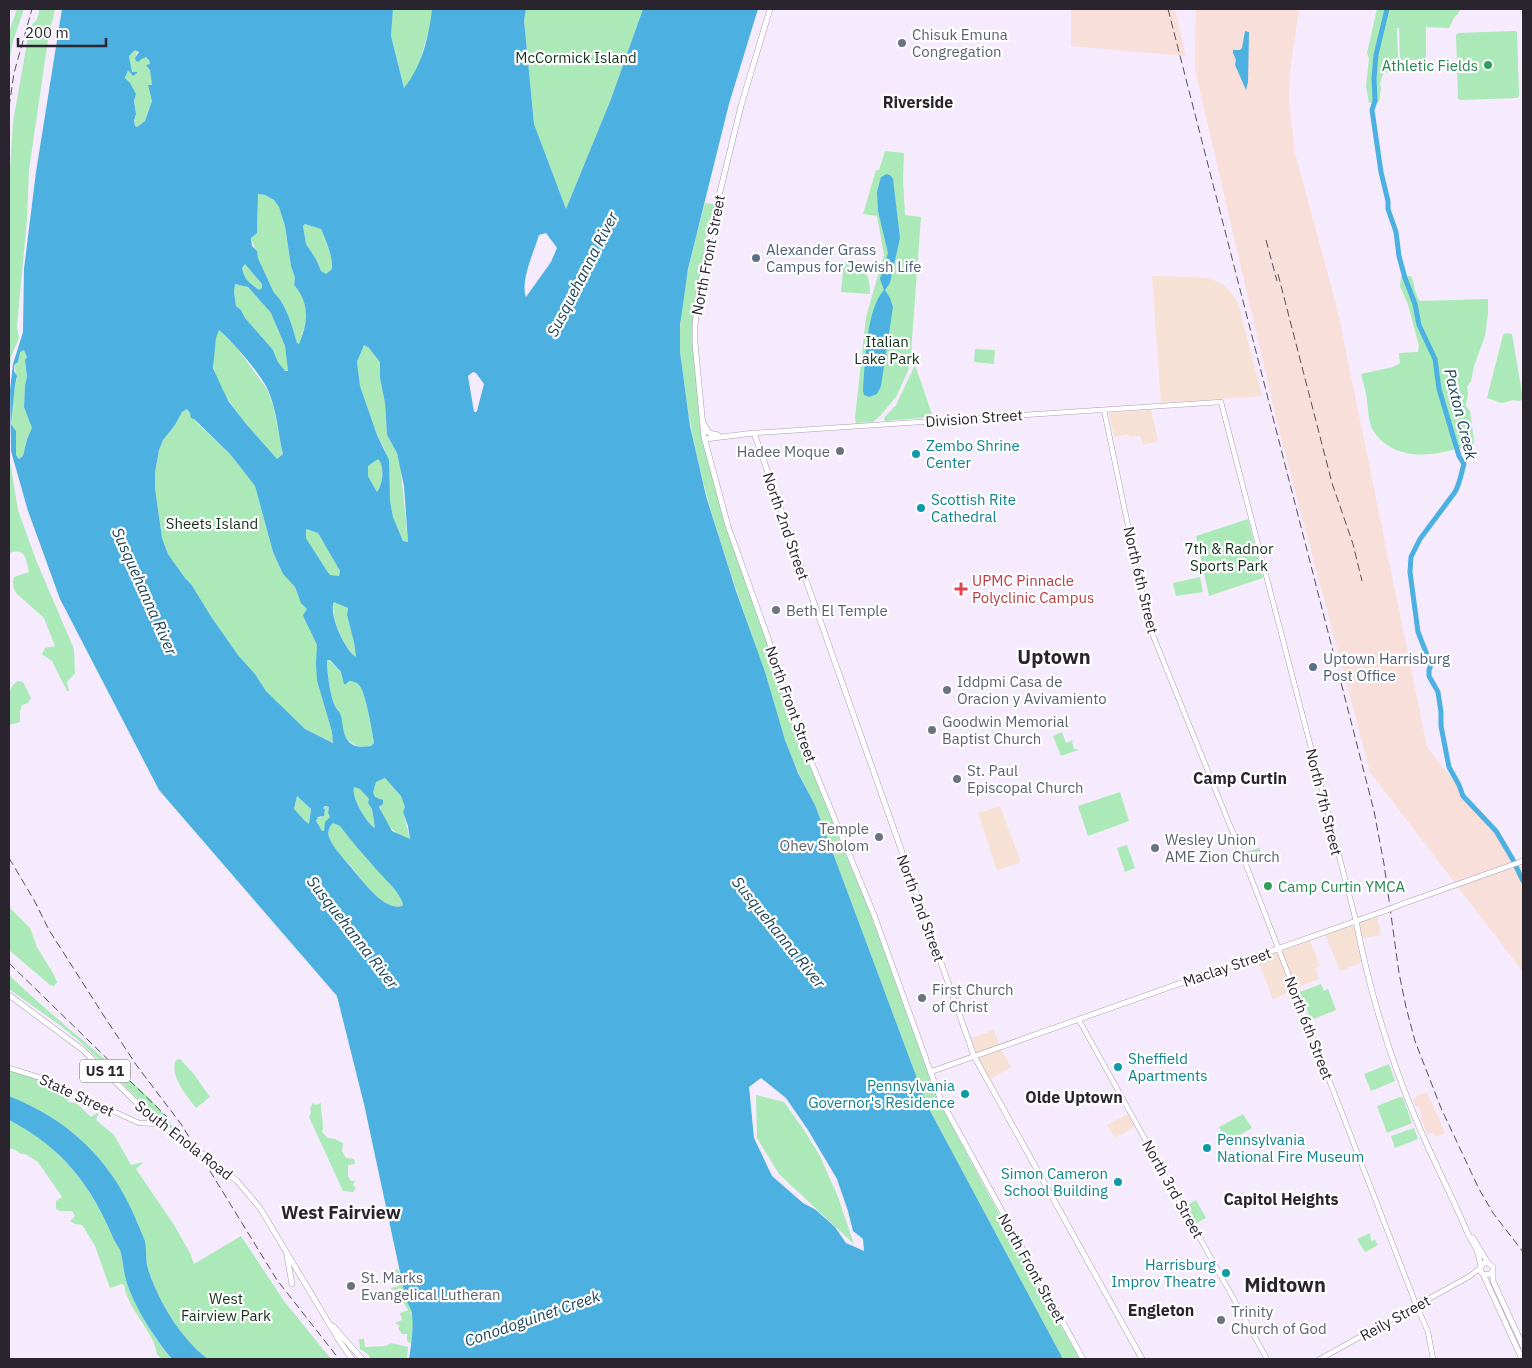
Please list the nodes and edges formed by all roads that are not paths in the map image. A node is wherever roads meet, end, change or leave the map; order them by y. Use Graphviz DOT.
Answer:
graph roads {
  1 [pos="770,9"];
  2 [pos="1221,402"];
  3 [pos="1104,410"];
  4 [pos="702,419"];
  5 [pos="754,433"];
  6 [pos="726,435"];
  7 [pos="705,439"];
  8 [pos="1523,861"];
  9 [pos="1356,921"];
  10 [pos="1278,949"];
  11 [pos="9,995"];
  12 [pos="1079,1020"];
  13 [pos="974,1056"];
  14 [pos="9,1068"];
  15 [pos="930,1072"];
  16 [pos="152,1118"];
  17 [pos="144,1124"];
  18 [pos="160,1124"];
  19 [pos="1462,1220"];
  20 [pos="287,1253"];
  21 [pos="1488,1263"];
  22 [pos="1481,1270"];
  23 [pos="1493,1271"];
  24 [pos="292,1284"];
  25 [pos="1500,1293"];
  26 [pos="1492,1296"];
  27 [pos="1417,1306"];
  28 [pos="324,1316"];
  29 [pos="1523,1346"];
  30 [pos="352,1359"];
  31 [pos="362,1359"];
  32 [pos="1083,1359"];
  33 [pos="1142,1359"];
  34 [pos="1267,1359"];
  35 [pos="1320,1359"];
  36 [pos="1433,1359"];
  37 [pos="1522,1359"];
  1 -- 4 [label="main road, North Front Street"];
  2 -- 3 [label="main road, Division Street"];
  2 -- 9 [label="main road, North 7th Street"];
  3 -- 5 [label="main road, Division Street"];
  3 -- 10 [label="main road, North 6th Street"];
  4 -- 6 [label="main road, Division Street"];
  4 -- 7 [label="main road, North Front Street"];
  5 -- 6 [label="main road, Division Street"];
  5 -- 13 [label="main road, North 2nd Street"];
  6 -- 7 [label="main road, Division Street"];
  7 -- 15 [label="main road, North Front Street"];
  8 -- 9 [label="main road, Maclay Street, bridge"];
  9 -- 10 [label="main road, Maclay Street"];
  9 -- 19 [label="main road, North 7th Street"];
  10 -- 12 [label="main road, Maclay Street"];
  10 -- 27 [label="main road, North 6th Street"];
  11 -- 16 [label="main road, South Enola Road / US 11"];
  12 -- 13 [label="main road, Maclay Street"];
  12 -- 34 [label="main road, North 3rd Street"];
  13 -- 15 [label="main road, Maclay Street"];
  13 -- 33 [label="main road, North 2nd Street"];
  14 -- 17 [label="main road, State Street"];
  15 -- 32 [label="main road, North Front Street"];
  16 -- 17 [label="main road"];
  16 -- 18 [label="main road, South Enola Road / US 11"];
  17 -- 18 [label="main road, State Street"];
  18 -- 20 [label="main road, South Enola Road / US 11, bridge"];
  19 -- 21 [label="main road, North 7th Street"];
  19 -- 22 [label="main road, North 7th Street"];
  20 -- 24 [label="main road"];
  20 -- 28 [label="main road, South Enola Road / US 11"];
  21 -- 22 [label="main road"];
  21 -- 23 [label="main road, North 7th Street"];
  22 -- 23 [label="main road"];
  22 -- 26 [label="main road, North 7th Street"];
  22 -- 27 [label="main road, Reily Street"];
  23 -- 25 [label="main road, North 7th Street"];
  25 -- 26 [label="main road"];
  25 -- 29 [label="main road, North 7th Street"];
  26 -- 37 [label="main road, North 7th Street"];
  27 -- 35 [label="main road, Reily Street"];
  27 -- 36 [label="main road, North 6th Street"];
  28 -- 30 [label="main road, South Enola Road / US 11"];
  28 -- 31 [label="main road, South Enola Road / US 11"];
}
